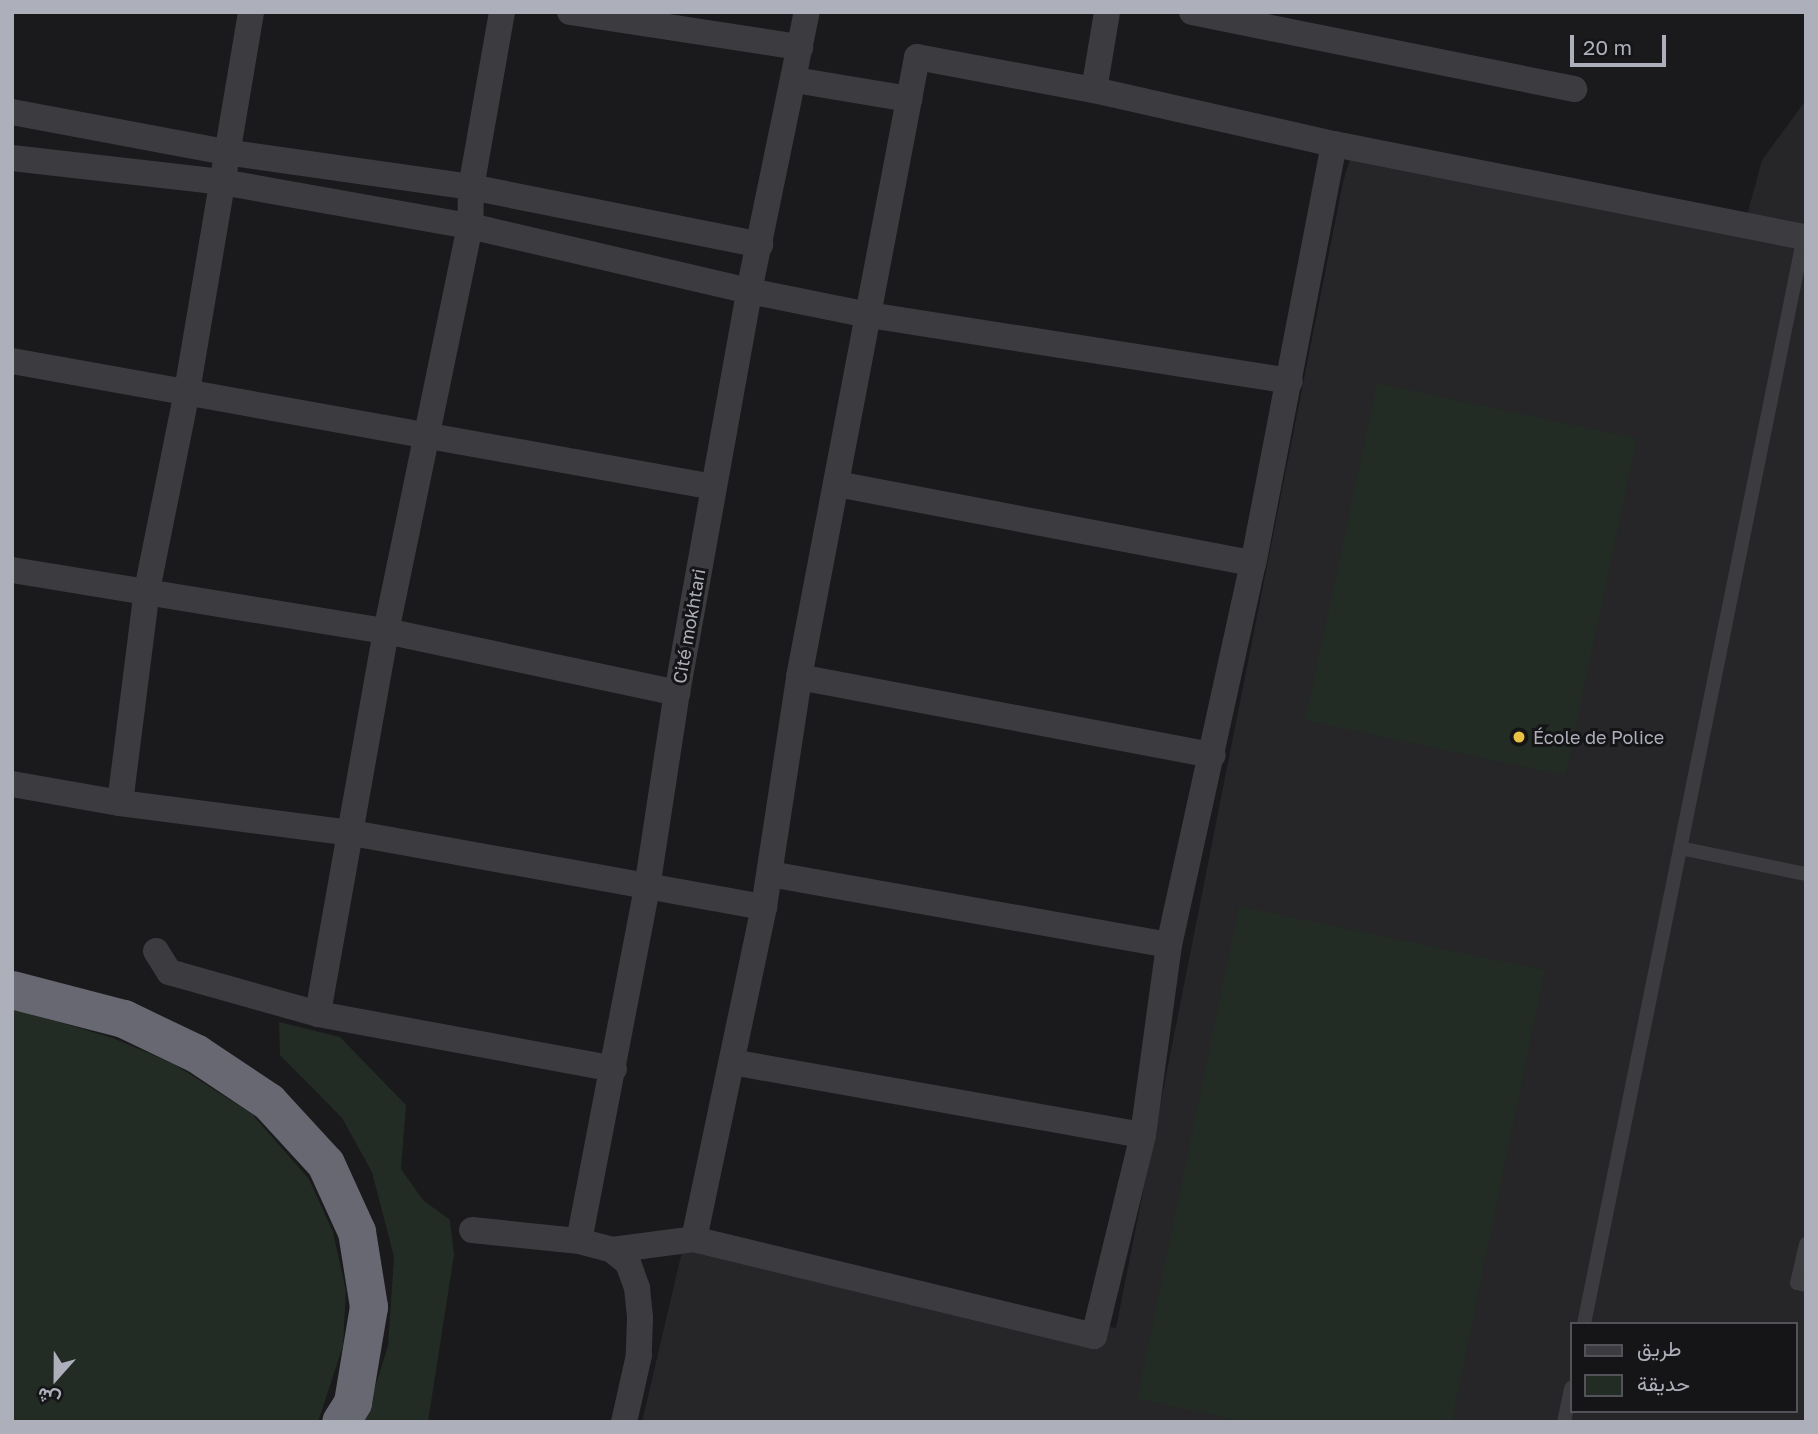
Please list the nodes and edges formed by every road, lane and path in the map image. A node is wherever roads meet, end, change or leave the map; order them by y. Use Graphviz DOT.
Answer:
graph roads {
  1 [pos="251,12"];
  2 [pos="502,12"];
  3 [pos="570,12"];
  4 [pos="807,12"];
  5 [pos="1107,12"];
  6 [pos="1192,12"];
  7 [pos="800,47"];
  8 [pos="794,80"];
  9 [pos="1574,89"];
  10 [pos="1094,90"];
  11 [pos="909,99"];
  12 [pos="12,112"];
  13 [pos="1334,144"];
  14 [pos="225,152"];
  15 [pos="12,158"];
  16 [pos="222,182"];
  17 [pos="471,187"];
  18 [pos="470,226"];
  19 [pos="1805,231"];
  20 [pos="760,245"];
  21 [pos="749,291"];
  22 [pos="869,315"];
  23 [pos="12,361"];
  24 [pos="1290,381"];
  25 [pos="187,391"];
  26 [pos="426,434"];
  27 [pos="837,484"];
  28 [pos="714,487"];
  29 [pos="1253,563"];
  30 [pos="12,570"];
  31 [pos="147,590"];
  32 [pos="386,631"];
  33 [pos="799,677"];
  34 [pos="677,693"];
  35 [pos="1213,755"];
  36 [pos="12,784"];
  37 [pos="120,803"];
  38 [pos="352,832"];
  39 [pos="1680,848"];
  40 [pos="770,874"];
  41 [pos="1806,874"];
  42 [pos="647,888"];
  43 [pos="764,907"];
  44 [pos="1168,945"];
  45 [pos="156,951"];
  46 [pos="12,990"];
  47 [pos="318,1014"];
  48 [pos="732,1062"];
  49 [pos="614,1069"];
  50 [pos="1143,1135"];
  51 [pos="472,1230"];
  52 [pos="694,1239"];
  53 [pos="579,1241"];
  54 [pos="1806,1244"];
  55 [pos="612,1250"];
  56 [pos="1806,1285"];
  57 [pos="1584,1322"];
  58 [pos="1570,1393"];
  59 [pos="341,1422"];
  60 [pos="624,1422"];
  61 [pos="1564,1422"];
  1 -- 14 [label="street"];
  2 -- 17 [label="street"];
  3 -- 7 [label="street"];
  4 -- 7 [label="street, Cité mokhtari"];
  5 -- 10 [label="street"];
  6 -- 9 [label="street"];
  7 -- 8 [label="street, Cité mokhtari"];
  8 -- 11 [label="street"];
  8 -- 20 [label="street, Cité mokhtari"];
  10 -- 11 [label="street"];
  10 -- 13 [label="street"];
  11 -- 22 [label="street"];
  12 -- 14 [label="street"];
  13 -- 19 [label="street"];
  13 -- 24 [label="street"];
  14 -- 16 [label="street"];
  14 -- 17 [label="street"];
  15 -- 16 [label="street"];
  16 -- 18 [label="street"];
  16 -- 25 [label="street"];
  17 -- 18 [label="street"];
  17 -- 20 [label="street"];
  18 -- 21 [label="street"];
  18 -- 26 [label="street"];
  19 -- 39 [label="lane"];
  20 -- 21 [label="street, Cité mokhtari"];
  21 -- 22 [label="street"];
  21 -- 28 [label="street, Cité mokhtari"];
  22 -- 24 [label="street"];
  22 -- 27 [label="street"];
  23 -- 25 [label="street"];
  24 -- 29 [label="street"];
  25 -- 26 [label="street"];
  25 -- 31 [label="street"];
  26 -- 28 [label="street"];
  26 -- 32 [label="street"];
  27 -- 29 [label="street"];
  27 -- 33 [label="street"];
  28 -- 34 [label="street, Cité mokhtari"];
  29 -- 35 [label="street"];
  30 -- 31 [label="street"];
  31 -- 32 [label="street"];
  31 -- 37 [label="street"];
  32 -- 34 [label="street"];
  32 -- 38 [label="street"];
  33 -- 35 [label="street"];
  33 -- 40 [label="street"];
  34 -- 42 [label="street, Cité mokhtari"];
  35 -- 44 [label="street"];
  36 -- 37 [label="street"];
  37 -- 38 [label="street"];
  38 -- 42 [label="street"];
  38 -- 47 [label="street"];
  39 -- 41 [label="lane"];
  39 -- 57 [label="lane"];
  40 -- 43 [label="street"];
  40 -- 44 [label="street"];
  42 -- 43 [label="street"];
  42 -- 49 [label="street, Cité mokhtari"];
  43 -- 48 [label="street"];
  44 -- 50 [label="street"];
  45 -- 47 [label="street"];
  46 -- 59 [label="highway"];
  47 -- 49 [label="street"];
  48 -- 50 [label="street"];
  48 -- 52 [label="street"];
  49 -- 53 [label="street, Cité mokhtari"];
  50 -- 52 [label="street"];
  51 -- 53 [label="street"];
  52 -- 55 [label="street"];
  53 -- 55 [label="street"];
  54 -- 56 [label="lane"];
  55 -- 60 [label="street"];
  58 -- 61 [label="lane"];
}
